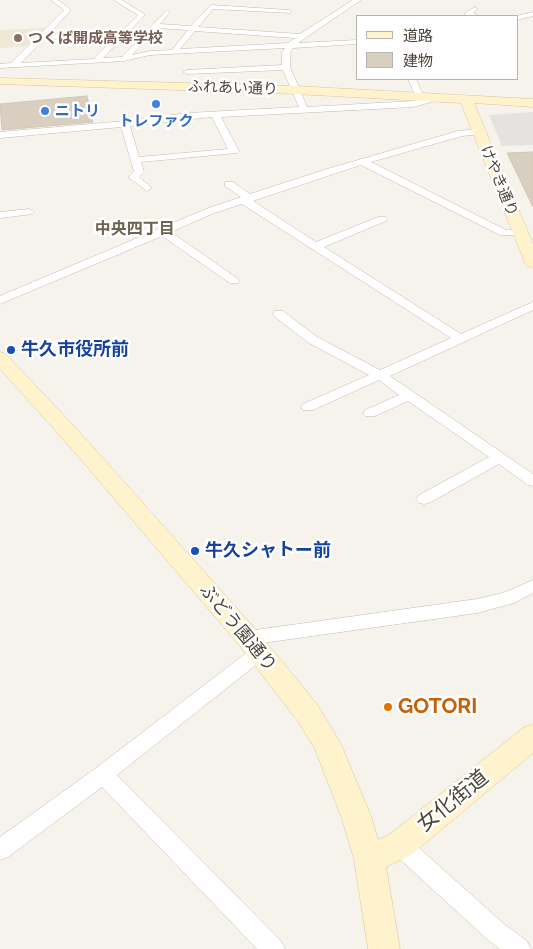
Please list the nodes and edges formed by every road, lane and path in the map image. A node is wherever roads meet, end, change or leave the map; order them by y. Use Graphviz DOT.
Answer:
graph roads {
  1 [pos="54,0"];
  2 [pos="117,0"];
  3 [pos="358,0"];
  4 [pos="252,10"];
  5 [pos="167,12"];
  6 [pos="533,14"];
  7 [pos="247,17"];
  8 [pos="518,18"];
  9 [pos="285,19"];
  10 [pos="241,24"];
  11 [pos="154,26"];
  12 [pos="193,28"];
  13 [pos="279,30"];
  14 [pos="236,31"];
  15 [pos="122,35"];
  16 [pos="301,36"];
  17 [pos="41,38"];
  18 [pos="356,42"];
  19 [pos="291,44"];
  20 [pos="267,48"];
  21 [pos="243,49"];
  22 [pos="221,50"];
  23 [pos="202,51"];
  24 [pos="174,52"];
  25 [pos="124,59"];
  26 [pos="96,62"];
  27 [pos="0,66"];
  28 [pos="13,66"];
  29 [pos="286,67"];
  30 [pos="246,69"];
  31 [pos="205,71"];
  32 [pos="187,72"];
  33 [pos="412,80"];
  34 [pos="0,81"];
  35 [pos="295,90"];
  36 [pos="420,97"];
  37 [pos="442,98"];
  38 [pos="466,99"];
  39 [pos="533,102"];
  40 [pos="304,110"];
  41 [pos="215,114"];
  42 [pos="125,124"];
  43 [pos="479,132"];
  44 [pos="0,135"];
  45 [pos="135,160"];
  46 [pos="363,162"];
  47 [pos="229,184"];
  48 [pos="147,188"];
  49 [pos="248,200"];
  50 [pos="29,212"];
  51 [pos="0,215"];
  52 [pos="382,219"];
  53 [pos="164,232"];
  54 [pos="520,233"];
  55 [pos="316,246"];
  56 [pos="533,263"];
  57 [pos="234,281"];
  58 [pos="0,300"];
  59 [pos="533,306"];
  60 [pos="279,314"];
  61 [pos="460,339"];
  62 [pos="0,358"];
  63 [pos="380,375"];
  64 [pos="410,395"];
  65 [pos="308,407"];
  66 [pos="370,413"];
  67 [pos="499,458"];
  68 [pos="533,482"];
  69 [pos="424,499"];
  70 [pos="533,586"];
  71 [pos="254,645"];
  72 [pos="533,736"];
  73 [pos="104,774"];
  74 [pos="400,845"];
  75 [pos="0,850"];
  76 [pos="368,859"];
  77 [pos="273,949"];
  78 [pos="384,949"];
  79 [pos="519,949"];
  1 -- 17 [label="street"];
  2 -- 15 [label="street"];
  3 -- 16 [label="street"];
  4 -- 7 [label="street"];
  4 -- 9 [label="street"];
  4 -- 12 [label="street"];
  5 -- 11 [label="street"];
  6 -- 8 [label="street"];
  10 -- 14 [label="street"];
  11 -- 12 [label="street"];
  11 -- 25 [label="street"];
  12 -- 14 [label="street"];
  12 -- 24 [label="street"];
  13 -- 14 [label="street"];
  13 -- 16 [label="street"];
  13 -- 20 [label="street"];
  14 -- 22 [label="street"];
  15 -- 17 [label="street"];
  15 -- 26 [label="street"];
  16 -- 19 [label="street"];
  17 -- 28 [label="street"];
  18 -- 19 [label="street"];
  19 -- 20 [label="street"];
  19 -- 29 [label="street"];
  20 -- 21 [label="street"];
  21 -- 22 [label="street"];
  21 -- 30 [label="street"];
  22 -- 23 [label="street"];
  23 -- 24 [label="street"];
  23 -- 31 [label="street"];
  24 -- 25 [label="street"];
  25 -- 26 [label="street"];
  26 -- 28 [label="street"];
  27 -- 28 [label="street"];
  29 -- 30 [label="street"];
  29 -- 35 [label="street"];
  30 -- 31 [label="street"];
  31 -- 32 [label="street"];
  33 -- 36 [label="street"];
  34 -- 35 [label="main road, ふれあい通り"];
  35 -- 36 [label="main road, ふれあい通り"];
  35 -- 40 [label="street"];
  36 -- 37 [label="main road, ふれあい通り"];
  37 -- 38 [label="main road, ふれあい通り"];
  37 -- 40 [label="street"];
  38 -- 39 [label="main road, ふれあい通り"];
  38 -- 43 [label="main road, けやき通り"];
  40 -- 41 [label="street"];
  41 -- 42 [label="street"];
  41 -- 45 [label="street"];
  42 -- 44 [label="street"];
  42 -- 45 [label="street"];
  43 -- 46 [label="street"];
  43 -- 54 [label="main road, けやき通り"];
  45 -- 48 [label="street"];
  46 -- 49 [label="street"];
  46 -- 54 [label="street"];
  47 -- 49 [label="street"];
  49 -- 53 [label="street"];
  49 -- 55 [label="street"];
  50 -- 51 [label="street"];
  52 -- 55 [label="street"];
  53 -- 57 [label="street"];
  53 -- 58 [label="street"];
  54 -- 56 [label="main road, けやき通り"];
  55 -- 61 [label="street"];
  59 -- 61 [label="street"];
  60 -- 63 [label="street"];
  61 -- 63 [label="street"];
  62 -- 71 [label="main road, ぶどう園通り"];
  63 -- 64 [label="street"];
  63 -- 65 [label="street"];
  64 -- 66 [label="street"];
  64 -- 67 [label="street"];
  67 -- 68 [label="street"];
  67 -- 69 [label="street"];
  70 -- 71 [label="street"];
  71 -- 73 [label="street"];
  71 -- 76 [label="main road, ぶどう園通り"];
  72 -- 74 [label="main road, 女化街道"];
  73 -- 75 [label="street"];
  73 -- 77 [label="street"];
  74 -- 76 [label="main road, 女化街道"];
  74 -- 79 [label="street"];
  76 -- 78 [label="main road, ぶどう園通り"];
}
